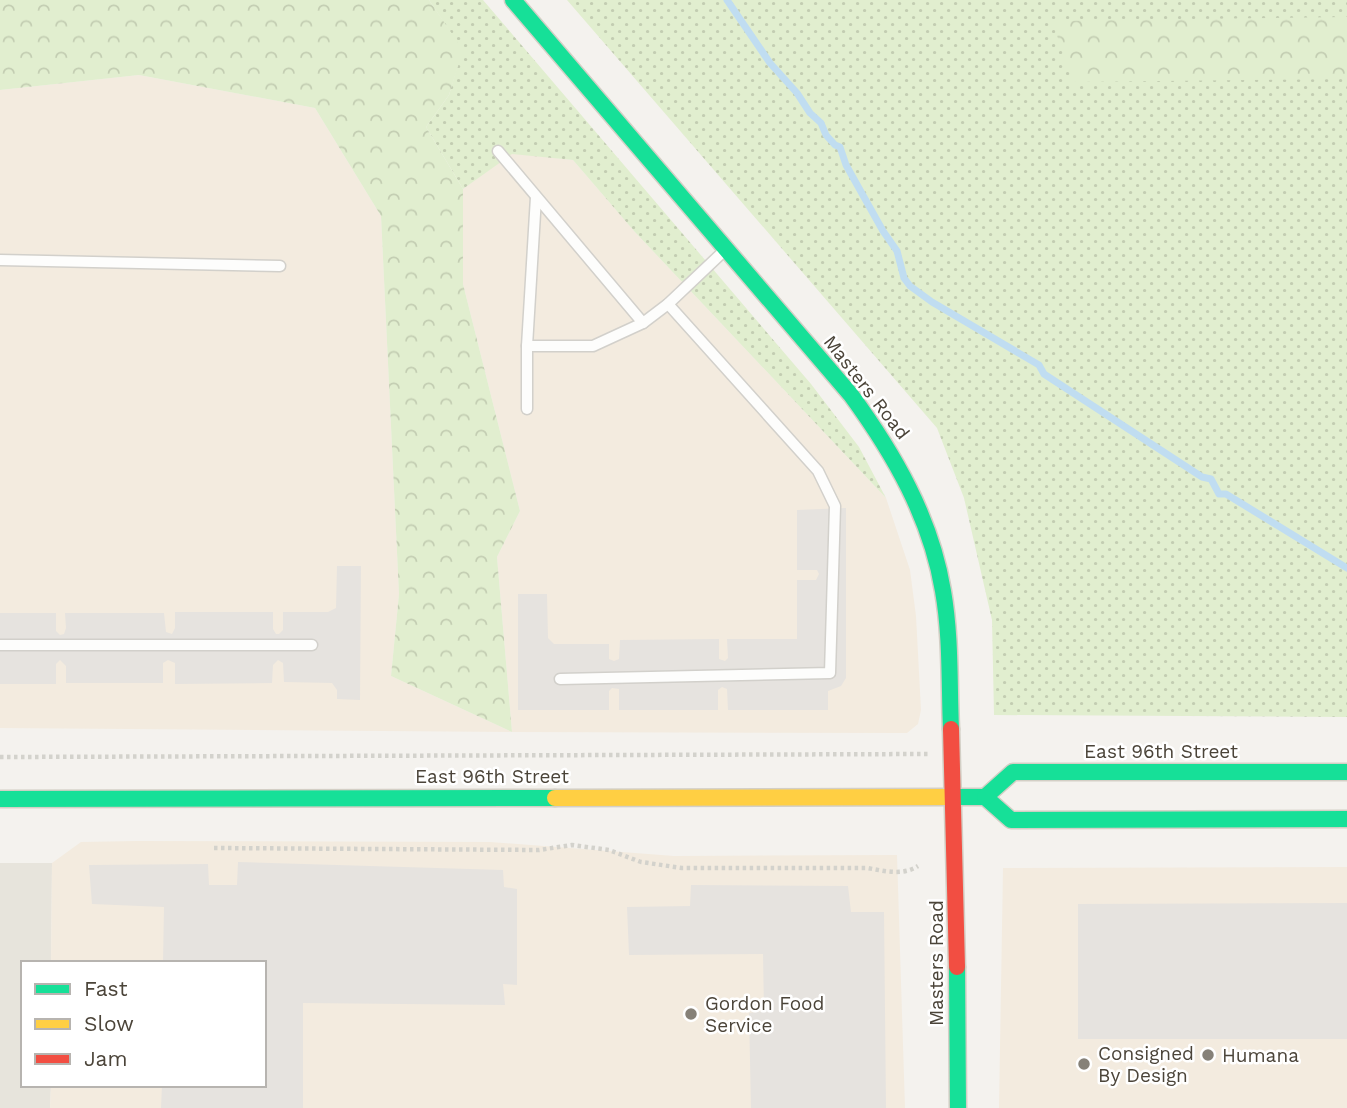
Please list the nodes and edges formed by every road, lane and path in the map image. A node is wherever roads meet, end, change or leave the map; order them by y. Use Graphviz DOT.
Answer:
graph roads {
  1 [pos="513,0"];
  2 [pos="498,151"];
  3 [pos="536,197"];
  4 [pos="726,250"];
  5 [pos="0,260"];
  6 [pos="280,265"];
  7 [pos="668,304"];
  8 [pos="643,323"];
  9 [pos="527,346"];
  10 [pos="527,409"];
  11 [pos="0,645"];
  12 [pos="312,645"];
  13 [pos="560,679"];
  14 [pos="953,753"];
  15 [pos="0,757"];
  16 [pos="1347,772"];
  17 [pos="955,797"];
  18 [pos="985,797"];
  19 [pos="0,799"];
  20 [pos="1347,819"];
  21 [pos="214,849"];
  22 [pos="918,866"];
  23 [pos="958,1108"];
  1 -- 4 [label="main road, Masters Road"];
  2 -- 3 [label="lane"];
  3 -- 8 [label="lane"];
  3 -- 9 [label="lane"];
  4 -- 7 [label="lane"];
  4 -- 14 [label="main road, Masters Road"];
  5 -- 6 [label="lane"];
  7 -- 8 [label="lane"];
  7 -- 13 [label="lane"];
  8 -- 9 [label="lane"];
  9 -- 10 [label="lane"];
  11 -- 12 [label="lane"];
  14 -- 15 [label="path"];
  14 -- 17 [label="main road, Masters Road"];
  16 -- 18 [label="main road, East 96th Street"];
  17 -- 18 [label="main road, East 96th Street"];
  17 -- 19 [label="main road, East 96th Street"];
  17 -- 23 [label="main road, Masters Road"];
  18 -- 20 [label="main road"];
  21 -- 22 [label="path"];
}
